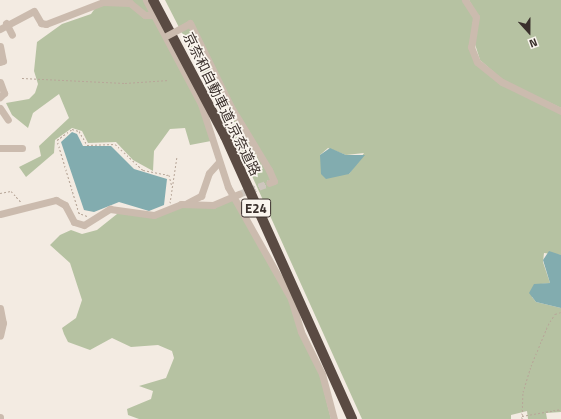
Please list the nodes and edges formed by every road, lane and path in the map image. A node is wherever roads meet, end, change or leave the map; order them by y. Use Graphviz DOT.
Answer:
graph roads {
  1 [pos="146,0"];
  2 [pos="153,0"];
  3 [pos="159,0"];
  4 [pos="465,0"];
  5 [pos="153,15"];
  6 [pos="6,24"];
  7 [pos="0,29"];
  8 [pos="12,35"];
  9 [pos="164,37"];
  10 [pos="0,46"];
  11 [pos="0,62"];
  12 [pos="22,78"];
  13 [pos="169,80"];
  14 [pos="0,82"];
  15 [pos="0,97"];
  16 [pos="0,108"];
  17 [pos="561,111"];
  18 [pos="8,120"];
  19 [pos="0,148"];
  20 [pos="22,148"];
  21 [pos="177,156"];
  22 [pos="219,162"];
  23 [pos="269,183"];
  24 [pos="172,187"];
  25 [pos="0,193"];
  26 [pos="236,195"];
  27 [pos="187,203"];
  28 [pos="24,206"];
  29 [pos="172,206"];
  30 [pos="0,214"];
  31 [pos="95,218"];
  32 [pos="0,308"];
  33 [pos="561,312"];
  34 [pos="0,336"];
  35 [pos="561,409"];
  36 [pos="522,416"];
  37 [pos="334,419"];
  38 [pos="352,419"];
  39 [pos="356,419"];
  40 [pos="522,419"];
  1 -- 5 [label="street"];
  2 -- 38 [label="highway, 京奈和自動車道;京奈道路 / E24"];
  3 -- 39 [label="highway, 京奈和自動車道;京奈道路 / E24"];
  4 -- 17 [label="street"];
  5 -- 6 [label="street"];
  5 -- 9 [label="street"];
  6 -- 7 [label="street"];
  6 -- 8 [label="street"];
  9 -- 22 [label="street"];
  9 -- 23 [label="street, bridge"];
  10 -- 11 [label="street"];
  12 -- 13 [label="path"];
  14 -- 15 [label="street"];
  16 -- 18 [label="street"];
  19 -- 20 [label="street"];
  21 -- 24 [label="path"];
  22 -- 26 [label="street"];
  22 -- 27 [label="street"];
  24 -- 29 [label="path"];
  24 -- 31 [label="path"];
  25 -- 28 [label="path"];
  26 -- 27 [label="street"];
  26 -- 37 [label="street"];
  27 -- 29 [label="street"];
  28 -- 30 [label="street"];
  28 -- 31 [label="street"];
  29 -- 31 [label="street"];
  32 -- 34 [label="street"];
  33 -- 36 [label="path"];
  35 -- 36 [label="path"];
  36 -- 40 [label="path"];
}
